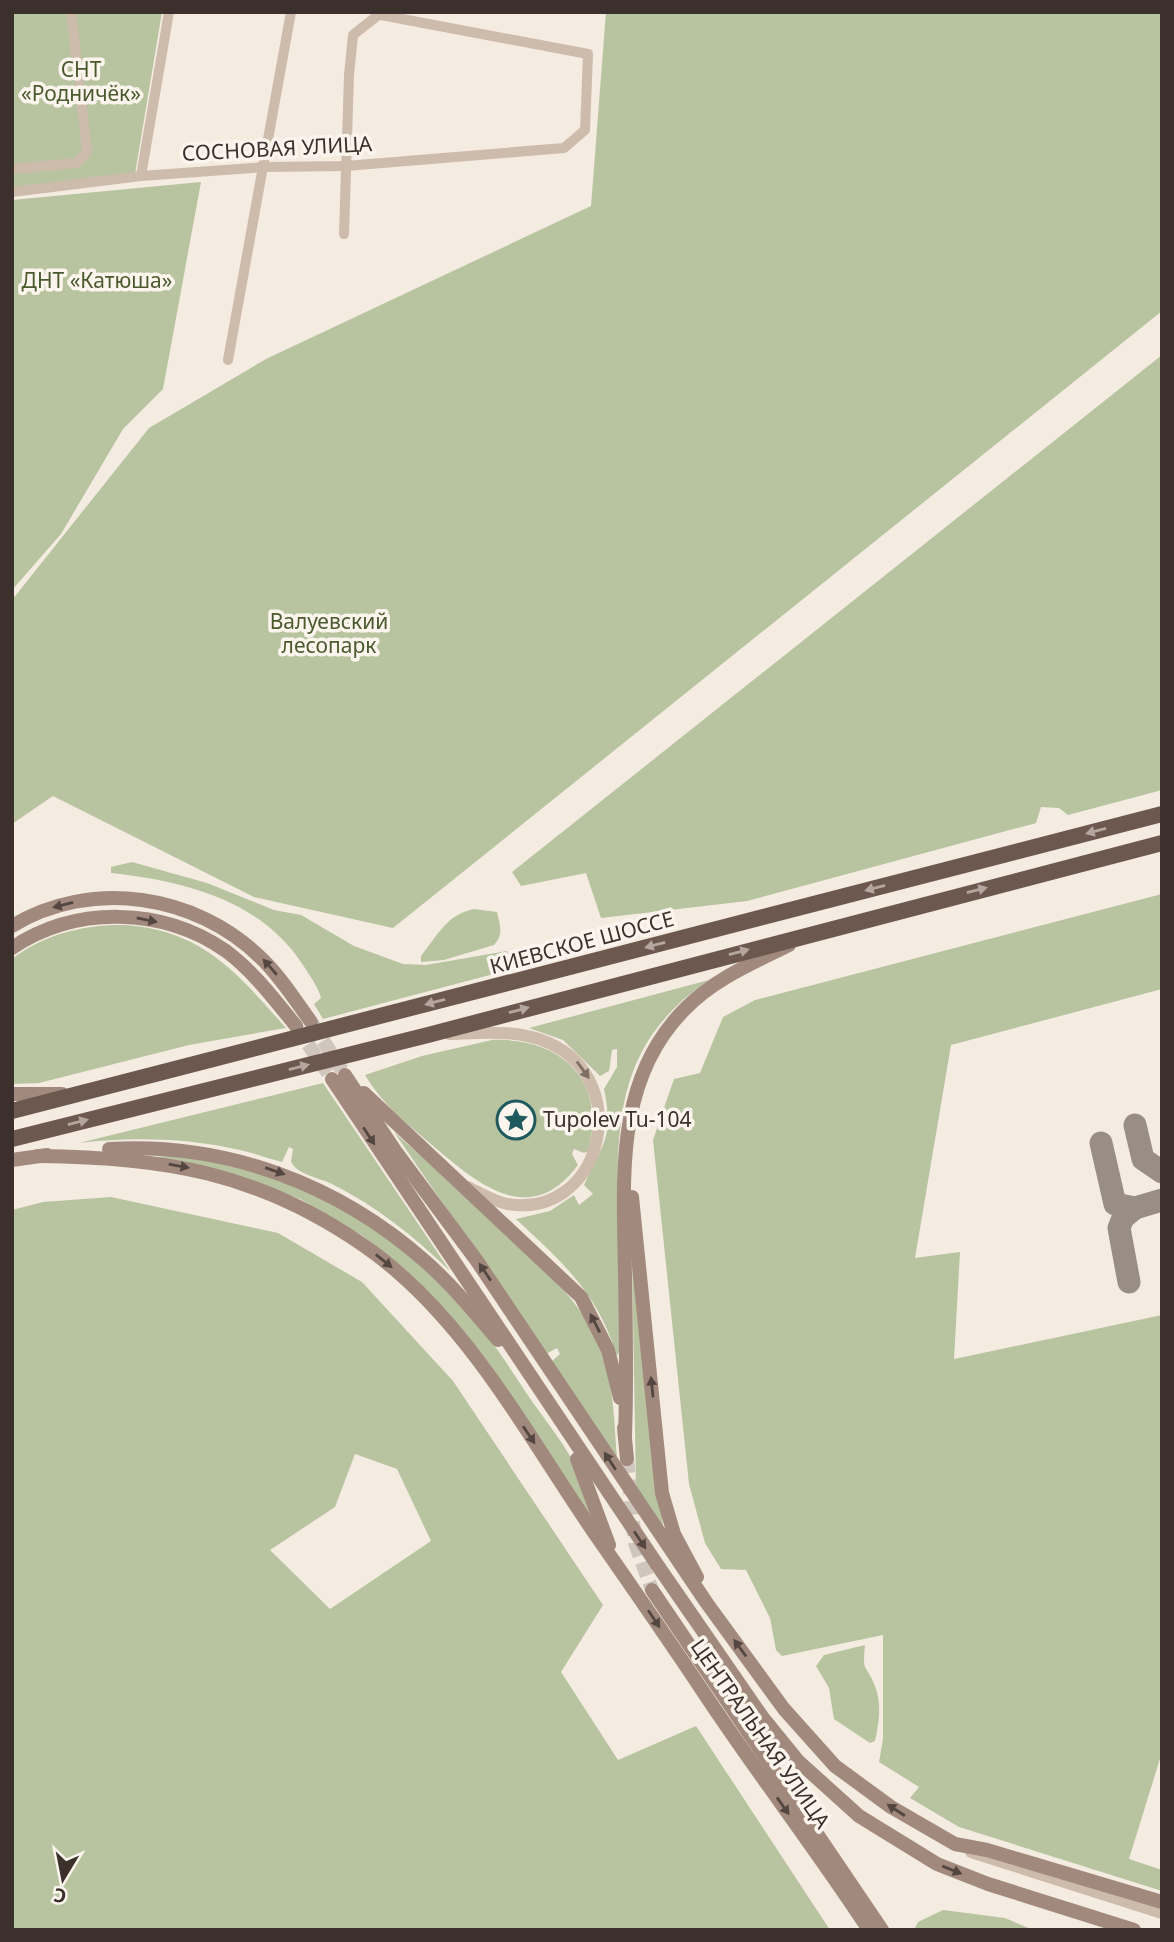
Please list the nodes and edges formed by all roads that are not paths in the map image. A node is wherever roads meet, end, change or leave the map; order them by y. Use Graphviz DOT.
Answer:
graph roads {
  1 [pos="71,12"];
  2 [pos="169,12"];
  3 [pos="291,12"];
  4 [pos="382,14"];
  5 [pos="346,166"];
  6 [pos="265,167"];
  7 [pos="12,169"];
  8 [pos="141,176"];
  9 [pos="12,192"];
  10 [pos="344,234"];
  11 [pos="228,360"];
  12 [pos="1162,814"];
  13 [pos="1162,843"];
  14 [pos="12,926"];
  15 [pos="816,931"];
  16 [pos="12,948"];
  17 [pos="311,1021"];
  18 [pos="296,1026"];
  19 [pos="428,1035"];
  20 [pos="339,1077"];
  21 [pos="85,1093"];
  22 [pos="12,1094"];
  23 [pos="12,1111"];
  24 [pos="626,1136"];
  25 [pos="12,1139"];
  26 [pos="38,1156"];
  27 [pos="12,1160"];
  28 [pos="463,1185"];
  29 [pos="530,1374"];
  30 [pos="561,1423"];
  31 [pos="625,1436"];
  32 [pos="627,1460"];
  33 [pos="616,1562"];
  34 [pos="652,1590"];
  35 [pos="716,1615"];
  36 [pos="955,1844"];
  37 [pos="1162,1902"];
  38 [pos="1162,1913"];
  39 [pos="869,1930"];
  40 [pos="881,1930"];
  41 [pos="1134,1930"];
  1 -- 7 [label="street"];
  2 -- 8 [label="street"];
  3 -- 6 [label="street"];
  4 -- 5 [label="street"];
  4 -- 5 [label="street, СОСНОВАЯ УЛИЦА"];
  5 -- 6 [label="street, СОСНОВАЯ УЛИЦА"];
  5 -- 10 [label="street"];
  6 -- 8 [label="street, СОСНОВАЯ УЛИЦА"];
  6 -- 11 [label="street"];
  8 -- 9 [label="street, СОСНОВАЯ УЛИЦА"];
  12 -- 21 [label="highway, КИЕВСКОЕ ШОССЕ, one-way"];
  15 -- 13 [label="highway, one-way"];
  17 -- 14 [label="main road, one-way"];
  19 -- 15 [label="highway, one-way"];
  15 -- 24 [label="main road"];
  16 -- 18 [label="main road, one-way"];
  25 -- 19 [label="highway, one-way"];
  19 -- 28 [label="street, one-way"];
  20 -- 28 [label="main road"];
  20 -- 29 [label="main road, one-way"];
  35 -- 20 [label="main road, one-way"];
  21 -- 22 [label="main road"];
  21 -- 23 [label="highway, КИЕВСКОЕ ШОССЕ"];
  24 -- 31 [label="main road"];
  35 -- 24 [label="main road, one-way"];
  26 -- 27 [label="main road"];
  26 -- 29 [label="main road, one-way"];
  26 -- 33 [label="main road, one-way"];
  31 -- 28 [label="main road, one-way"];
  29 -- 30 [label="main road"];
  30 -- 33 [label="main road"];
  30 -- 41 [label="main road, one-way"];
  31 -- 32 [label="main road"];
  33 -- 39 [label="main road, ЦЕНТРАЛЬНАЯ УЛИЦА, one-way"];
  34 -- 40 [label="main road, ЦЕНТРАЛЬНАЯ УЛИЦА"];
  36 -- 35 [label="main road, one-way"];
  36 -- 37 [label="main road"];
  36 -- 38 [label="street"];
}
